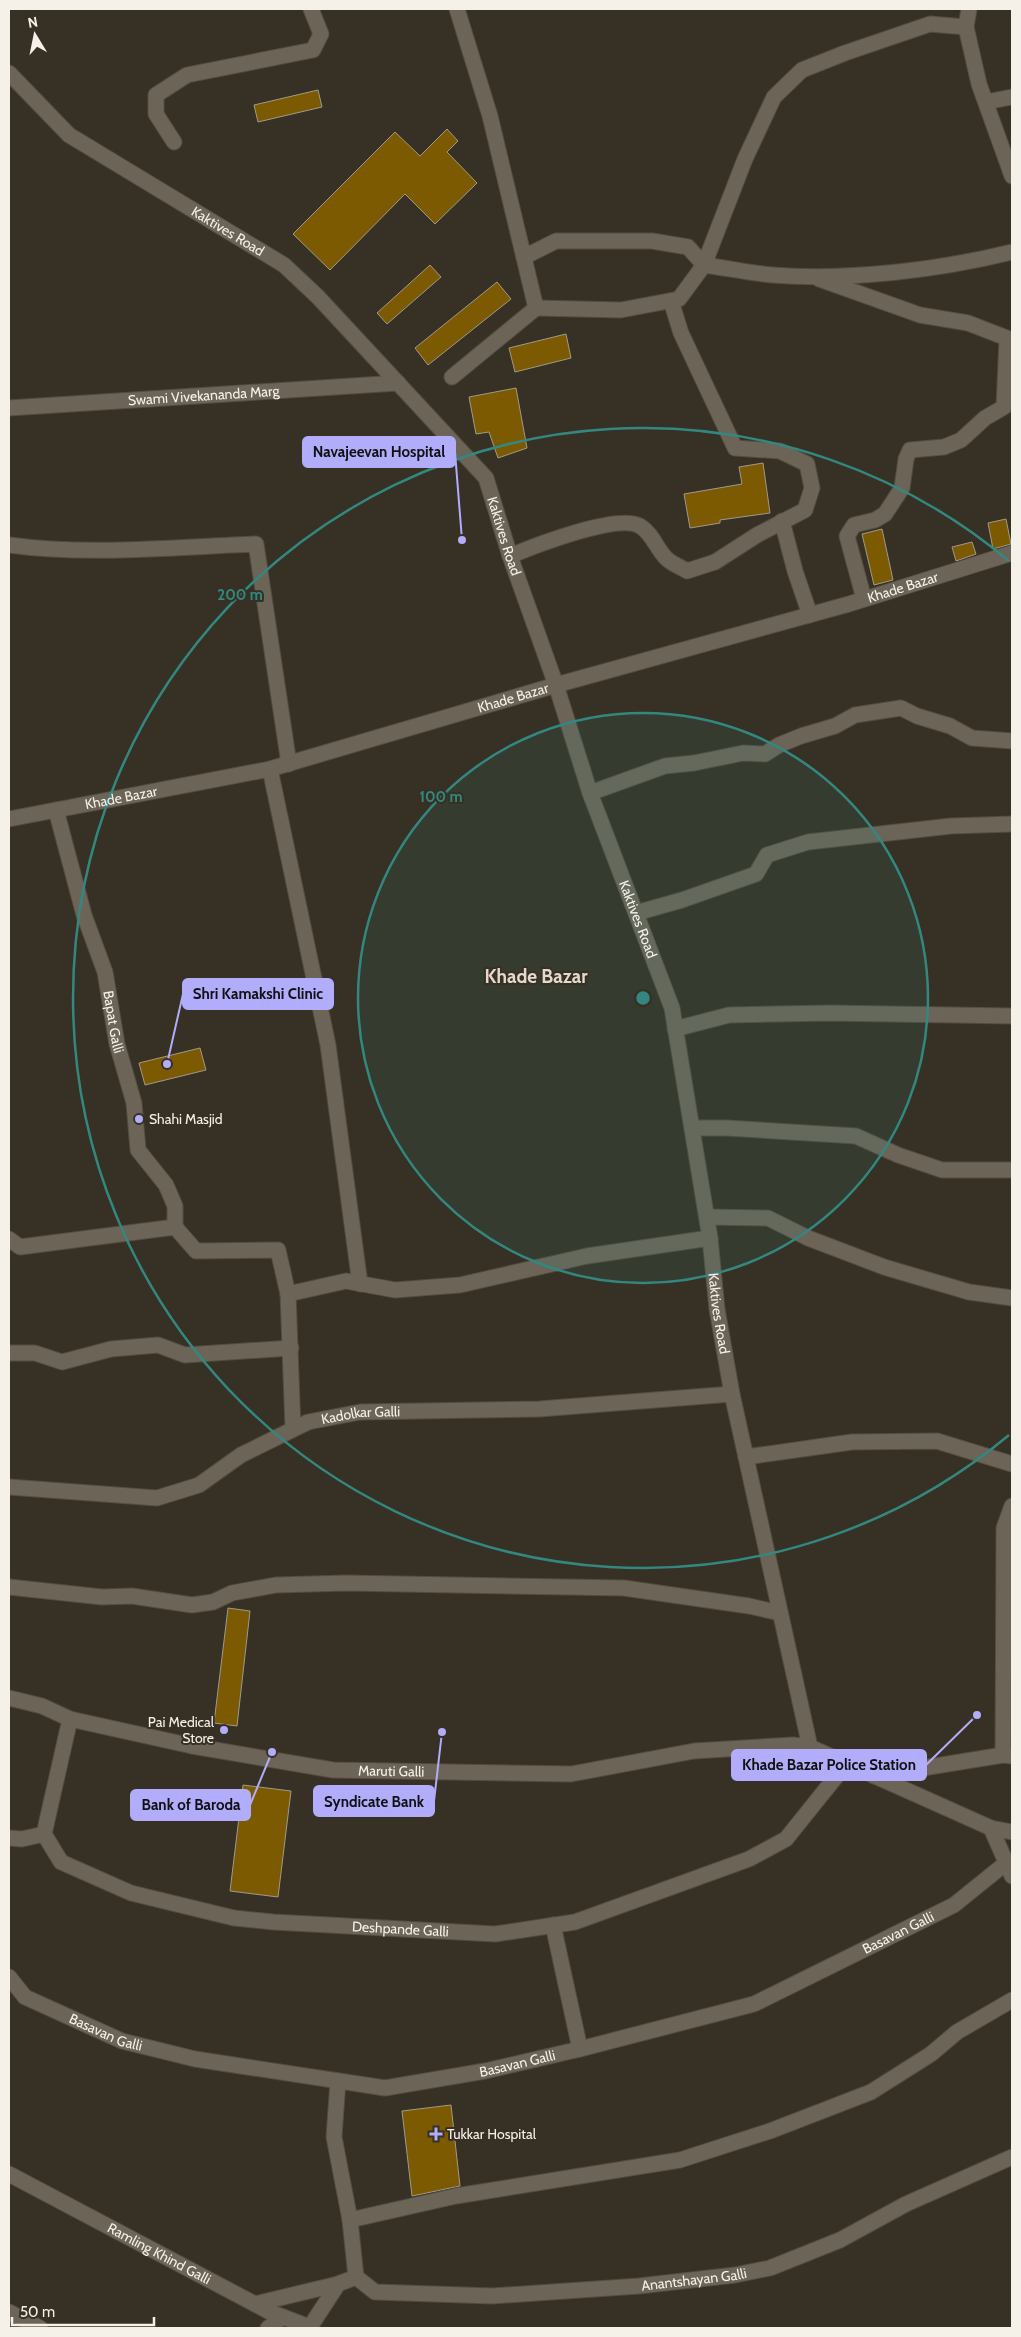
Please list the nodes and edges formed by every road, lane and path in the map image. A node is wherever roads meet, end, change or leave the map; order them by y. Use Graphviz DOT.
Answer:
graph roads {
  1 [pos="311,9"];
  2 [pos="456,9"];
  3 [pos="969,9"];
  4 [pos="966,27"];
  5 [pos="9,73"];
  6 [pos="1012,97"];
  7 [pos="986,102"];
  8 [pos="174,142"];
  9 [pos="1012,176"];
  10 [pos="1012,252"];
  11 [pos="524,258"];
  12 [pos="704,265"];
  13 [pos="812,276"];
  14 [pos="671,301"];
  15 [pos="536,308"];
  16 [pos="1010,339"];
  17 [pos="452,378"];
  18 [pos="398,383"];
  19 [pos="9,408"];
  20 [pos="782,521"];
  21 [pos="9,545"];
  22 [pos="1012,554"];
  23 [pos="510,556"];
  24 [pos="864,599"];
  25 [pos="810,615"];
  26 [pos="556,685"];
  27 [pos="1012,741"];
  28 [pos="289,764"];
  29 [pos="270,769"];
  30 [pos="590,793"];
  31 [pos="56,810"];
  32 [pos="9,819"];
  33 [pos="1012,824"];
  34 [pos="636,914"];
  35 [pos="1012,1016"];
  36 [pos="675,1029"];
  37 [pos="692,1128"];
  38 [pos="1012,1170"];
  39 [pos="706,1217"];
  40 [pos="175,1227"];
  41 [pos="710,1238"];
  42 [pos="9,1239"];
  43 [pos="360,1284"];
  44 [pos="288,1294"];
  45 [pos="1012,1298"];
  46 [pos="291,1348"];
  47 [pos="9,1353"];
  48 [pos="732,1394"];
  49 [pos="293,1429"];
  50 [pos="746,1457"];
  51 [pos="1012,1464"];
  52 [pos="9,1487"];
  53 [pos="1012,1506"];
  54 [pos="9,1587"];
  55 [pos="780,1613"];
  56 [pos="9,1698"];
  57 [pos="70,1719"];
  58 [pos="810,1747"];
  59 [pos="1008,1755"];
  60 [pos="847,1763"];
  61 [pos="874,1776"];
  62 [pos="990,1828"];
  63 [pos="1012,1832"];
  64 [pos="44,1834"];
  65 [pos="9,1838"];
  66 [pos="1009,1870"];
  67 [pos="552,1925"];
  68 [pos="9,1977"];
  69 [pos="1012,2000"];
  70 [pos="580,2050"];
  71 [pos="338,2081"];
  72 [pos="1012,2157"];
  73 [pos="9,2174"];
  74 [pos="350,2220"];
  75 [pos="356,2277"];
  76 [pos="338,2284"];
  77 [pos="255,2304"];
  78 [pos="9,2312"];
  79 [pos="283,2317"];
  80 [pos="40,2328"];
  81 [pos="268,2328"];
  82 [pos="311,2328"];
  1 -- 8 [label="street"];
  2 -- 11 [label="street"];
  3 -- 4 [label="street"];
  4 -- 7 [label="street"];
  4 -- 12 [label="street"];
  5 -- 18 [label="street, Kaktives Road"];
  6 -- 7 [label="street"];
  7 -- 9 [label="street"];
  10 -- 13 [label="street"];
  11 -- 12 [label="street"];
  11 -- 15 [label="street"];
  12 -- 13 [label="street"];
  12 -- 14 [label="street"];
  13 -- 16 [label="street"];
  14 -- 15 [label="street"];
  14 -- 20 [label="street"];
  15 -- 17 [label="street"];
  16 -- 24 [label="street"];
  18 -- 19 [label="street, Swami Vivekananda Marg"];
  18 -- 23 [label="street, Kaktives Road"];
  20 -- 23 [label="street"];
  20 -- 25 [label="street"];
  21 -- 28 [label="street"];
  22 -- 24 [label="street, Khade Bazar"];
  23 -- 26 [label="street, Kaktives Road"];
  24 -- 25 [label="street, Khade Bazar"];
  25 -- 26 [label="street, Khade Bazar"];
  26 -- 28 [label="street, Khade Bazar"];
  26 -- 30 [label="street, Kaktives Road"];
  27 -- 30 [label="street"];
  28 -- 29 [label="street, Khade Bazar"];
  29 -- 31 [label="street, Khade Bazar"];
  29 -- 43 [label="street"];
  30 -- 34 [label="street, Kaktives Road"];
  31 -- 32 [label="street, Khade Bazar"];
  31 -- 40 [label="street, Bapat Galli"];
  33 -- 34 [label="street"];
  34 -- 36 [label="street, Kaktives Road"];
  35 -- 36 [label="street"];
  36 -- 37 [label="street, Kaktives Road"];
  37 -- 38 [label="street"];
  37 -- 39 [label="street, Kaktives Road"];
  39 -- 41 [label="street, Kaktives Road"];
  39 -- 45 [label="street"];
  40 -- 42 [label="street"];
  40 -- 44 [label="street"];
  41 -- 43 [label="street"];
  41 -- 48 [label="street, Kaktives Road"];
  43 -- 44 [label="street"];
  44 -- 46 [label="street"];
  46 -- 47 [label="street"];
  46 -- 49 [label="street"];
  48 -- 49 [label="street, Kadolkar Galli"];
  48 -- 50 [label="street, Kaktives Road"];
  49 -- 52 [label="street, Kadolkar Galli"];
  50 -- 51 [label="street"];
  50 -- 55 [label="street, Kaktives Road"];
  53 -- 59 [label="street"];
  54 -- 55 [label="street"];
  55 -- 58 [label="street, Kaktives Road"];
  56 -- 57 [label="street, Maruti Galli"];
  57 -- 58 [label="street, Maruti Galli"];
  57 -- 64 [label="street"];
  58 -- 60 [label="street"];
  59 -- 61 [label="street"];
  60 -- 61 [label="street"];
  60 -- 67 [label="street, Deshpande Galli"];
  61 -- 62 [label="street"];
  62 -- 63 [label="street"];
  62 -- 66 [label="street"];
  64 -- 65 [label="street"];
  64 -- 67 [label="street, Deshpande Galli"];
  66 -- 70 [label="street, Basavan Galli"];
  67 -- 70 [label="street"];
  68 -- 71 [label="street, Basavan Galli"];
  69 -- 74 [label="street"];
  70 -- 71 [label="street, Basavan Galli"];
  71 -- 74 [label="street"];
  72 -- 75 [label="street, Anantshayan Galli"];
  73 -- 77 [label="street, Ramling Khind Galli"];
  74 -- 75 [label="street"];
  75 -- 76 [label="street"];
  76 -- 77 [label="street"];
  76 -- 82 [label="street"];
  77 -- 79 [label="street, Ramling Khind Galli"];
  78 -- 80 [label="street"];
  79 -- 81 [label="street"];
  79 -- 82 [label="street, Ramling Khind Galli"];
}
